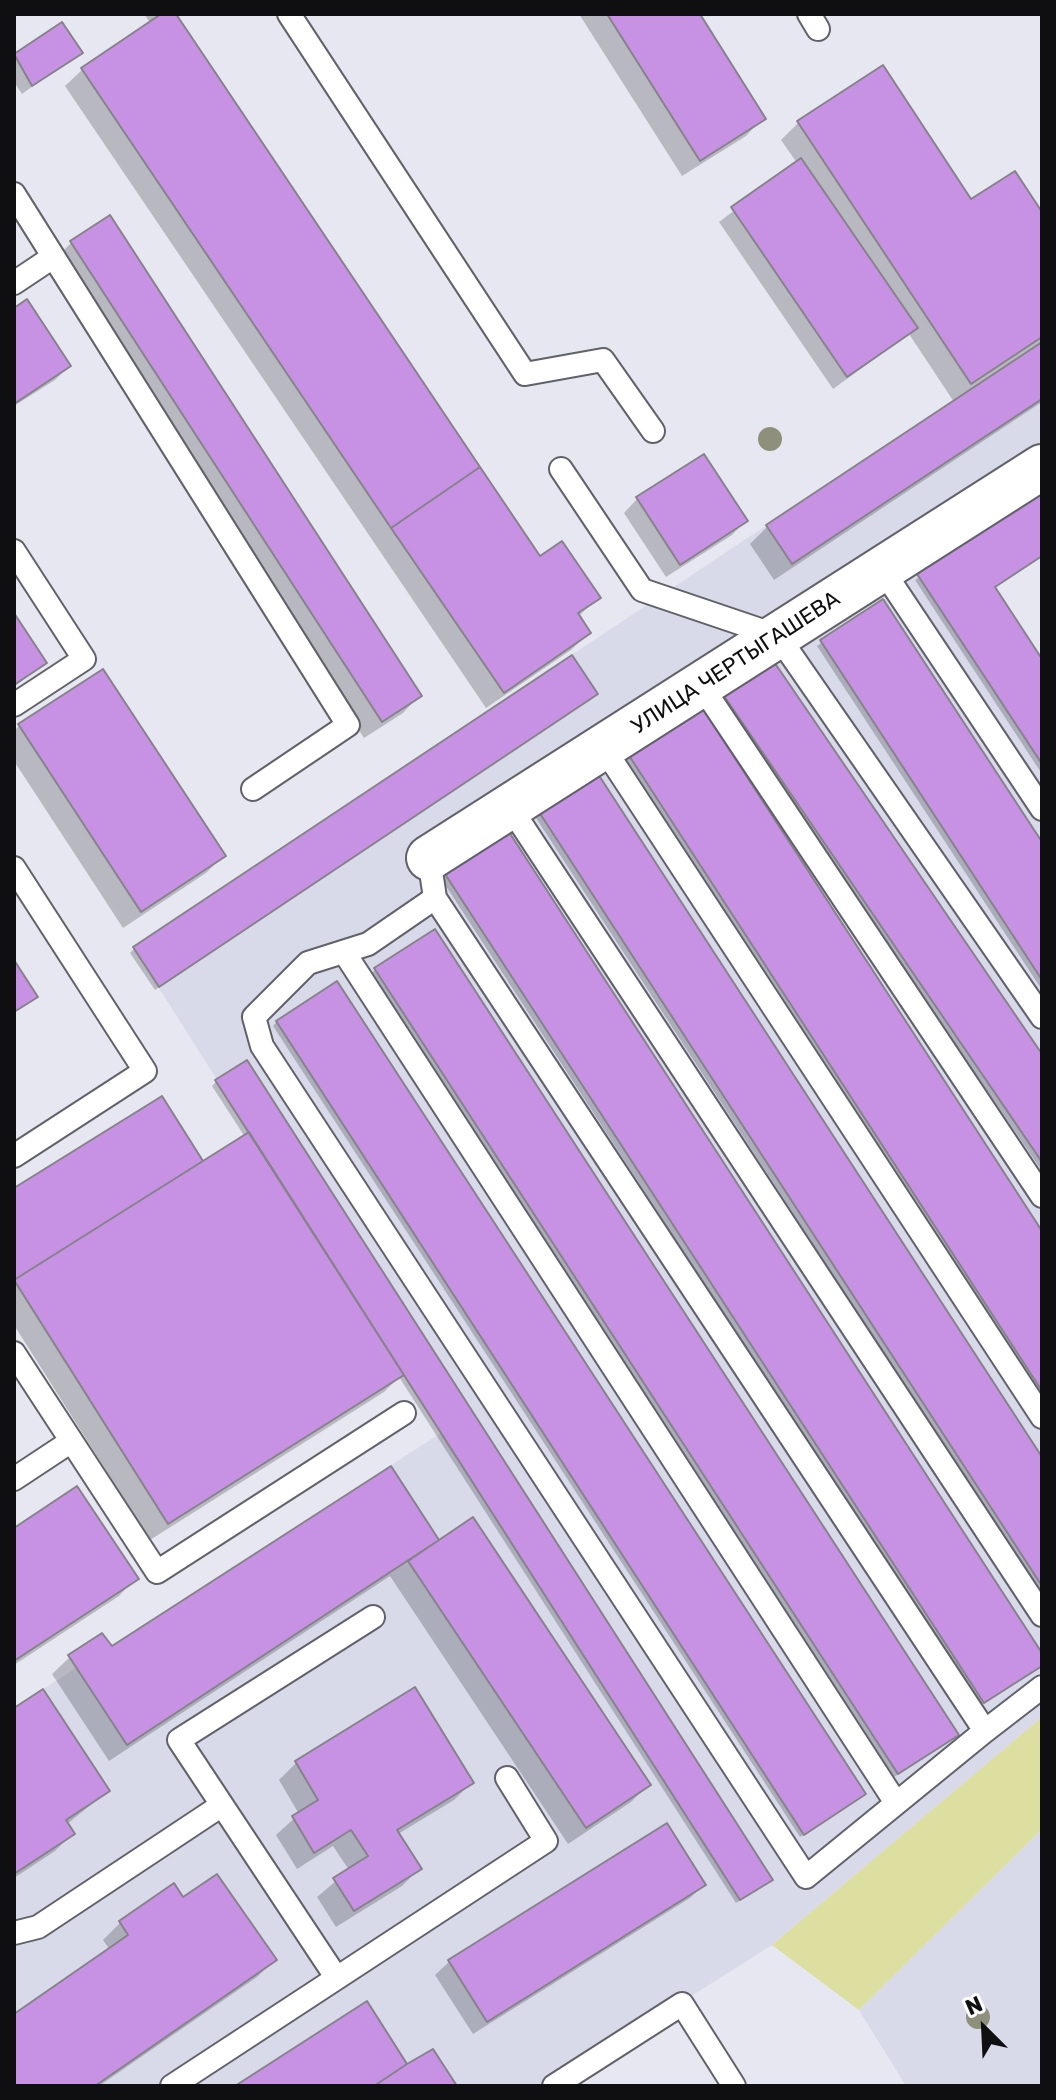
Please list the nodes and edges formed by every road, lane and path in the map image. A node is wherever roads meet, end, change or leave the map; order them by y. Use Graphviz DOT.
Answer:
graph roads {
  1 [pos="289,14"];
  2 [pos="14,194"];
  3 [pos="53,257"];
  4 [pos="14,283"];
  5 [pos="653,431"];
  6 [pos="1042,467"];
  7 [pos="561,469"];
  8 [pos="14,551"];
  9 [pos="882,569"];
  10 [pos="778,636"];
  11 [pos="701,685"];
  12 [pos="14,705"];
  13 [pos="603,747"];
  14 [pos="253,789"];
  15 [pos="510,807"];
  16 [pos="1042,809"];
  17 [pos="14,868"];
  18 [pos="432,878"];
  19 [pos="344,952"];
  20 [pos="1042,1017"];
  21 [pos="14,1156"];
  22 [pos="1042,1196"];
  23 [pos="14,1353"];
  24 [pos="404,1413"];
  25 [pos="1042,1417"];
  26 [pos="70,1442"];
  27 [pos="14,1479"];
  28 [pos="1042,1615"];
  29 [pos="373,1617"];
  30 [pos="1042,1687"];
  31 [pos="985,1731"];
  32 [pos="507,1778"];
  33 [pos="896,1803"];
  34 [pos="222,1805"];
  35 [pos="14,1933"];
  36 [pos="336,1977"];
  37 [pos="172,2086"];
  38 [pos="554,2086"];
  39 [pos="734,2086"];
  1 -- 5 [label="lane"];
  2 -- 3 [label="lane"];
  3 -- 4 [label="lane"];
  3 -- 14 [label="lane"];
  6 -- 9 [label="street, УЛИЦА ЧЕРТЫГАШЕВА"];
  7 -- 10 [label="lane"];
  8 -- 12 [label="lane"];
  9 -- 10 [label="street, УЛИЦА ЧЕРТЫГАШЕВА"];
  9 -- 16 [label="lane"];
  10 -- 11 [label="street, УЛИЦА ЧЕРТЫГАШЕВА"];
  10 -- 20 [label="lane"];
  11 -- 13 [label="street, УЛИЦА ЧЕРТЫГАШЕВА"];
  11 -- 22 [label="lane"];
  13 -- 15 [label="street, УЛИЦА ЧЕРТЫГАШЕВА"];
  13 -- 25 [label="lane"];
  15 -- 18 [label="street, УЛИЦА ЧЕРТЫГАШЕВА"];
  15 -- 28 [label="lane"];
  17 -- 21 [label="lane"];
  18 -- 19 [label="lane"];
  18 -- 31 [label="lane"];
  19 -- 33 [label="lane"];
  19 -- 33 [label="lane"];
  23 -- 26 [label="lane"];
  24 -- 26 [label="lane"];
  26 -- 27 [label="lane"];
  29 -- 34 [label="lane"];
  30 -- 31 [label="lane"];
  31 -- 33 [label="lane"];
  32 -- 36 [label="lane"];
  34 -- 35 [label="lane"];
  34 -- 36 [label="lane"];
  36 -- 37 [label="lane"];
  38 -- 39 [label="lane"];
}
